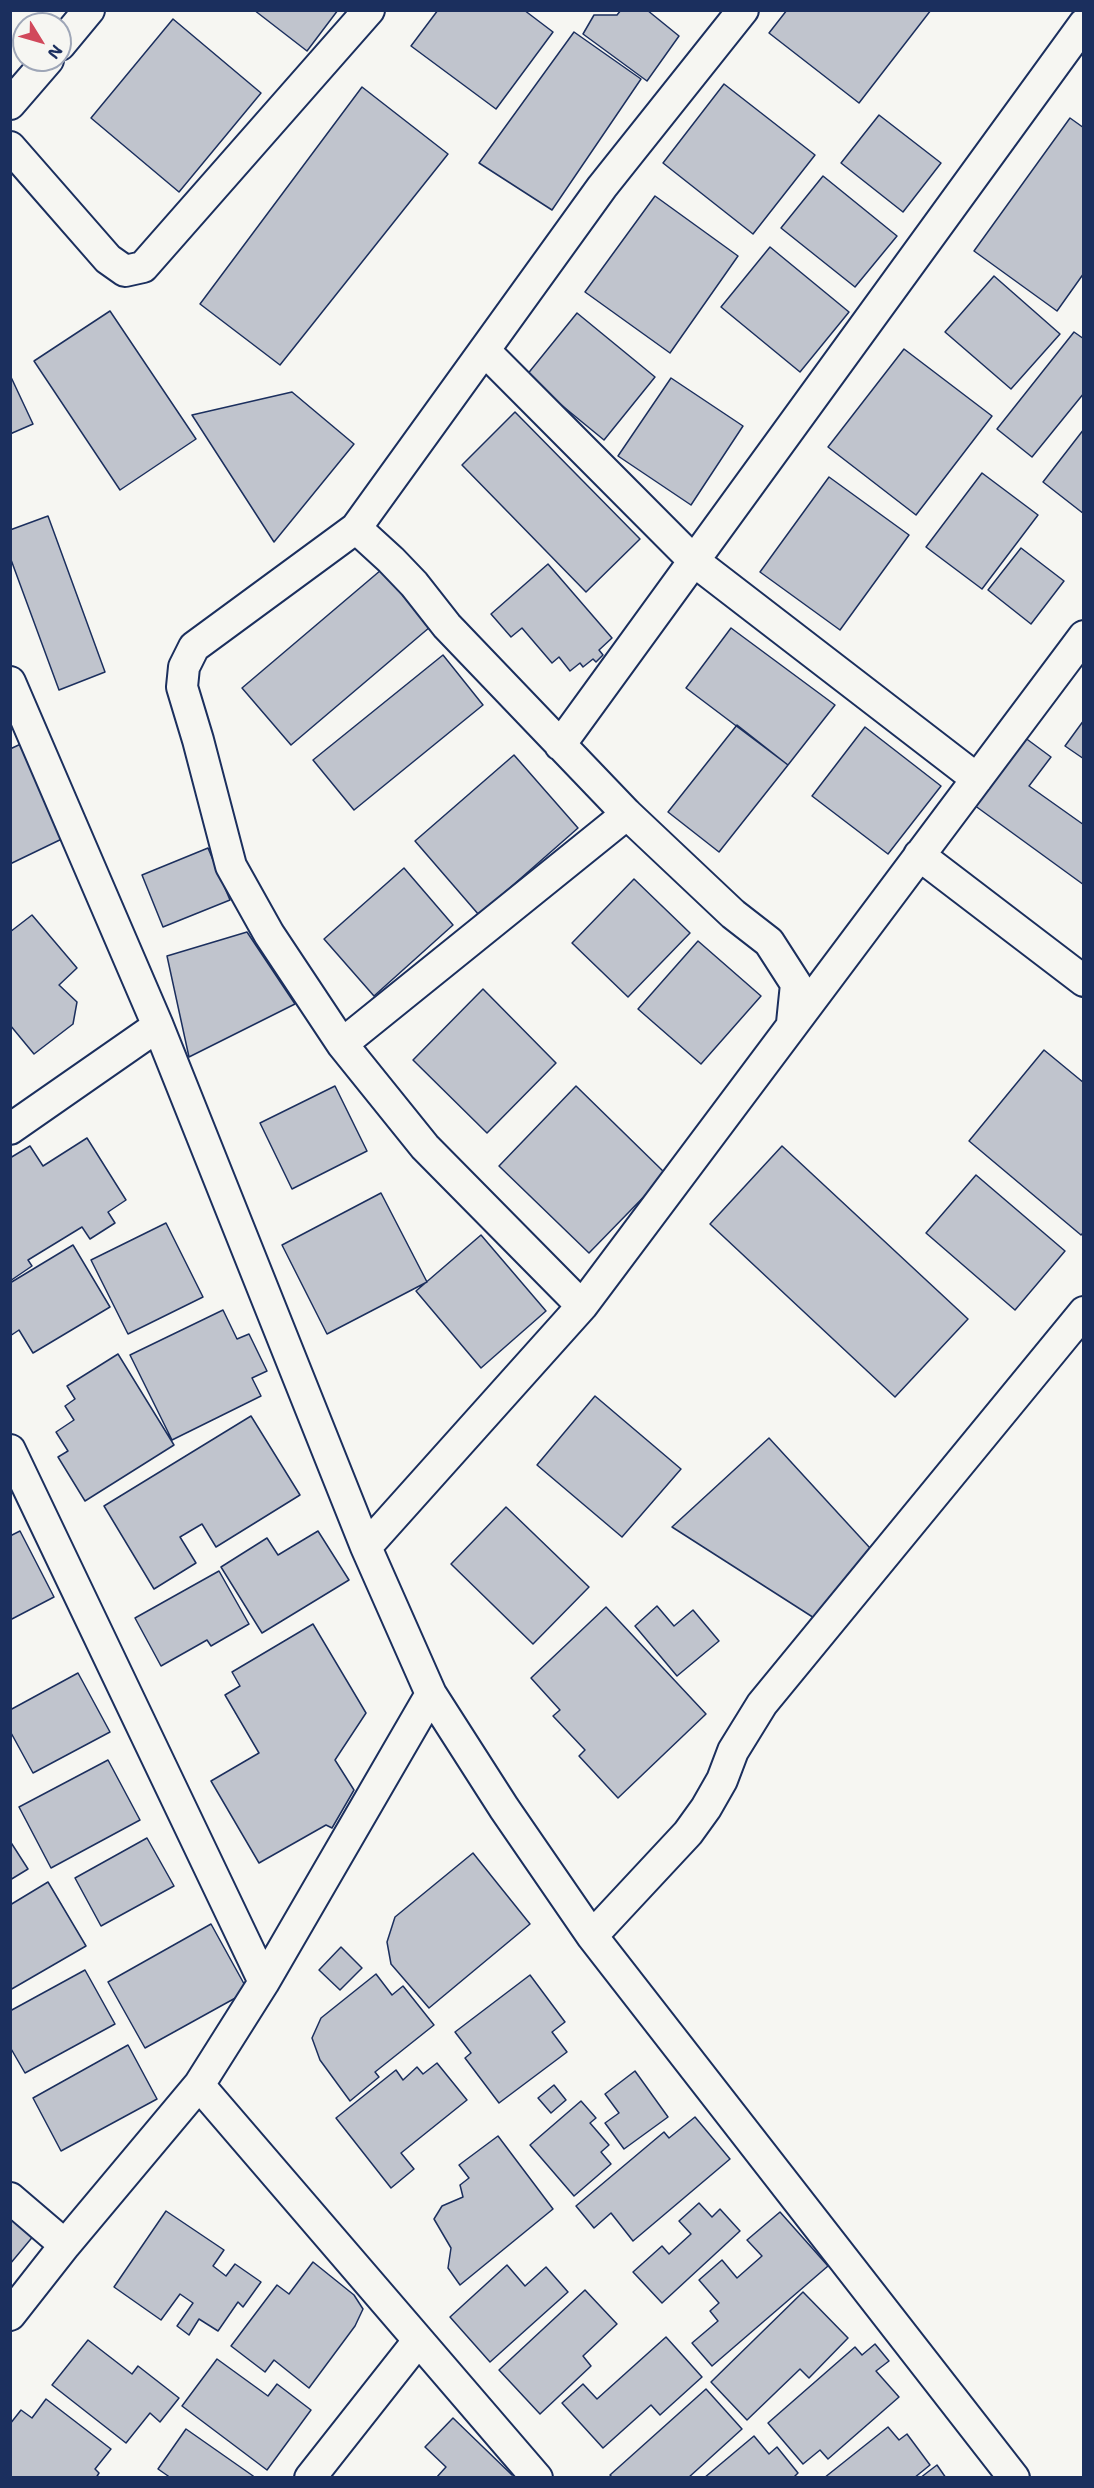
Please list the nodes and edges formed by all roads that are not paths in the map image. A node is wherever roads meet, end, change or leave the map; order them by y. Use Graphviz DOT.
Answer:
graph roads {
  1 [pos="89,10"];
  2 [pos="369,10"];
  3 [pos="733,14"];
  4 [pos="1083,24"];
  5 [pos="72,31"];
  6 [pos="38,72"];
  7 [pos="10,104"];
  8 [pos="10,147"];
  9 [pos="485,351"];
  10 [pos="356,528"];
  11 [pos="694,561"];
  12 [pos="1083,636"];
  13 [pos="10,682"];
  14 [pos="560,745"];
  15 [pos="977,778"];
  16 [pos="627,814"];
  17 [pos="919,855"];
  18 [pos="1083,981"];
  19 [pos="792,1025"];
  20 [pos="158,1026"];
  21 [pos="342,1044"];
  22 [pos="10,1129"];
  23 [pos="582,1306"];
  24 [pos="1083,1312"];
  25 [pos="10,1450"];
  26 [pos="366,1547"];
  27 [pos="431,1694"];
  28 [pos="592,1936"];
  29 [pos="264,1982"];
  30 [pos="199,2085"];
  31 [pos="10,2198"];
  32 [pos="65,2245"];
  33 [pos="10,2315"];
  34 [pos="418,2341"];
  35 [pos="310,2478"];
  36 [pos="537,2478"];
  37 [pos="1014,2478"];
  1 -- 5 [label="street"];
  2 -- 8 [label="street"];
  3 -- 9 [label="street"];
  4 -- 11 [label="street"];
  6 -- 7 [label="street"];
  9 -- 10 [label="street"];
  9 -- 11 [label="street"];
  10 -- 14 [label="street"];
  10 -- 21 [label="street"];
  11 -- 14 [label="street"];
  11 -- 15 [label="street"];
  12 -- 15 [label="street"];
  13 -- 20 [label="street"];
  14 -- 16 [label="street"];
  15 -- 17 [label="street"];
  16 -- 19 [label="street"];
  16 -- 21 [label="street"];
  17 -- 18 [label="street"];
  17 -- 19 [label="street"];
  19 -- 23 [label="street"];
  20 -- 22 [label="street"];
  20 -- 26 [label="street"];
  21 -- 23 [label="street"];
  23 -- 26 [label="street"];
  24 -- 28 [label="street"];
  25 -- 29 [label="street"];
  26 -- 27 [label="street"];
  27 -- 28 [label="street"];
  27 -- 29 [label="street"];
  28 -- 37 [label="street"];
  29 -- 30 [label="street"];
  30 -- 32 [label="street"];
  30 -- 34 [label="street"];
  31 -- 32 [label="street"];
  32 -- 33 [label="street"];
  34 -- 35 [label="street"];
  34 -- 36 [label="street"];
}
